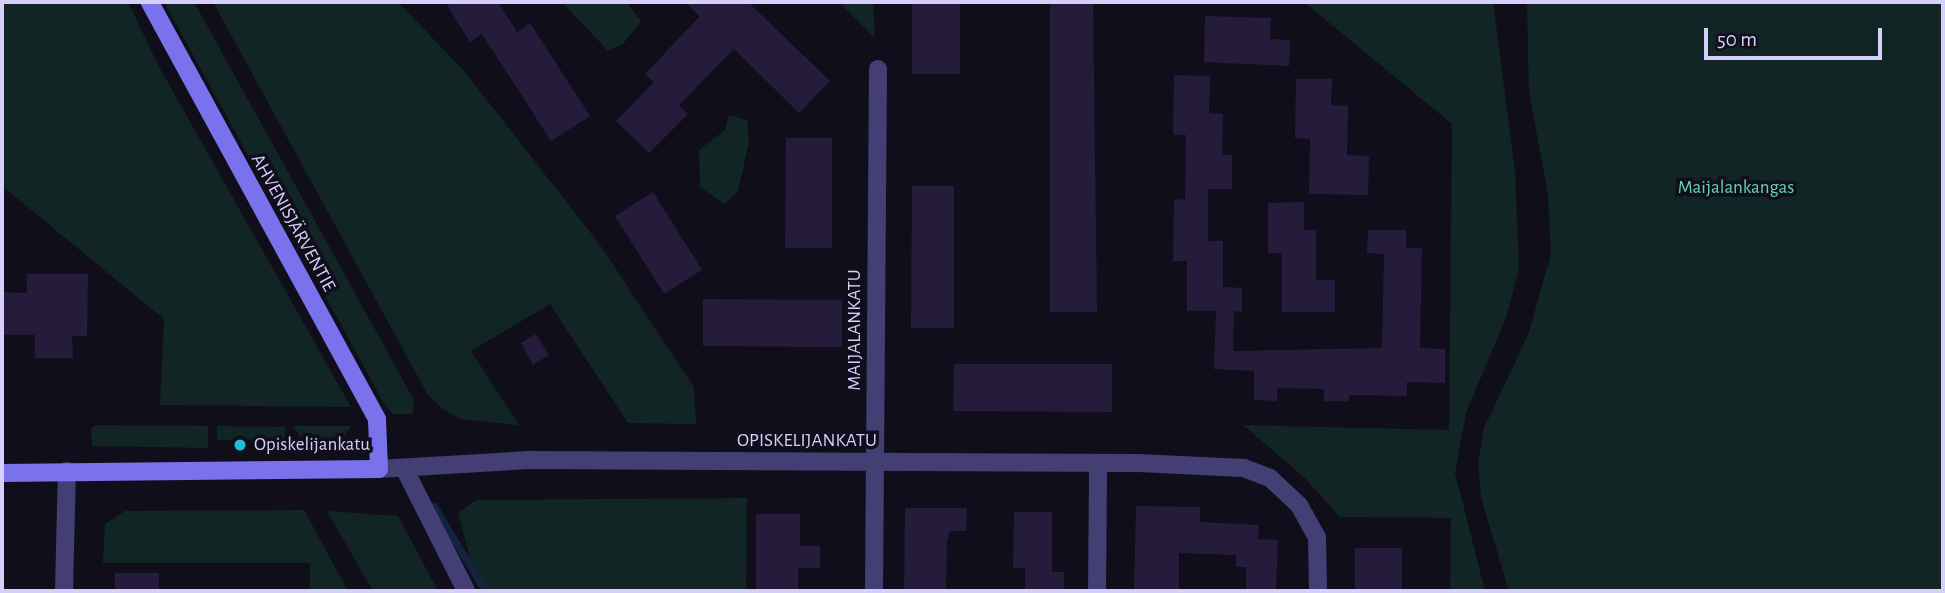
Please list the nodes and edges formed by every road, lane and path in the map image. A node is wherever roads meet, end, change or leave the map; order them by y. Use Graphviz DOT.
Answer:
graph roads {
  1 [pos="150,2"];
  2 [pos="878,69"];
  3 [pos="876,462"];
  4 [pos="1098,464"];
  5 [pos="404,468"];
  6 [pos="379,470"];
  7 [pos="67,471"];
  8 [pos="2,473"];
  9 [pos="64,591"];
  10 [pos="466,591"];
  11 [pos="874,591"];
  12 [pos="1097,591"];
  13 [pos="1318,591"];
  1 -- 6 [label="main road, AHVENISJÄRVENTIE"];
  2 -- 3 [label="street, MAIJALANKATU"];
  3 -- 4 [label="street, OPISKELIJANKATU"];
  3 -- 5 [label="street, OPISKELIJANKATU"];
  3 -- 11 [label="street, MAIJALANKATU"];
  4 -- 12 [label="street"];
  4 -- 13 [label="street, OPISKELIJANKATU"];
  5 -- 6 [label="street, OPISKELIJANKATU"];
  5 -- 10 [label="street"];
  6 -- 7 [label="main road, OPISKELIJANKATU"];
  7 -- 8 [label="main road, OPISKELIJANKATU"];
  7 -- 9 [label="street"];
}
